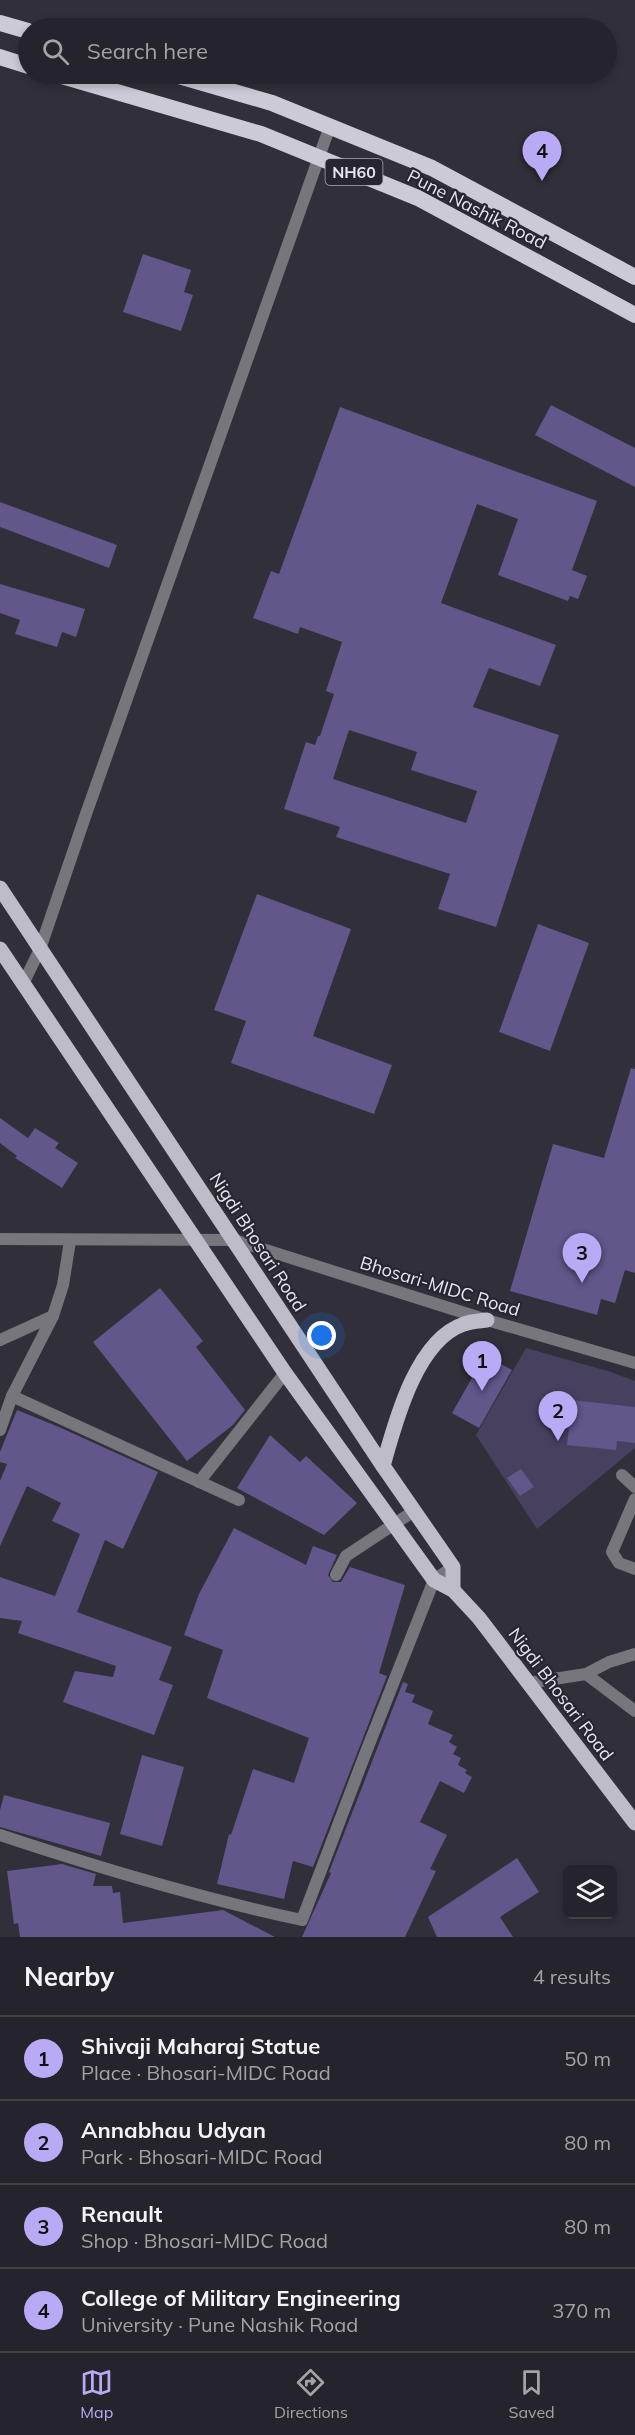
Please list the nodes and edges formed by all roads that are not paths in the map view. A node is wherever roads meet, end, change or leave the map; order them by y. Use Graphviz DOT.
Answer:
graph roads {
  1 [pos="0,23"];
  2 [pos="18,28"];
  3 [pos="0,57"];
  4 [pos="18,63"];
  5 [pos="89,84"];
  6 [pos="206,84"];
  7 [pos="330,126"];
  8 [pos="319,158"];
  9 [pos="635,276"];
  10 [pos="635,315"];
  11 [pos="0,888"];
  12 [pos="0,949"];
  13 [pos="40,949"];
  14 [pos="24,982"];
  15 [pos="0,1239"];
  16 [pos="197,1240"];
  17 [pos="234,1240"];
  18 [pos="70,1241"];
  19 [pos="53,1316"];
  20 [pos="487,1320"];
  21 [pos="0,1340"];
  22 [pos="635,1363"];
  23 [pos="285,1373"];
  24 [pos="12,1396"];
  25 [pos="0,1430"];
  26 [pos="382,1466"];
  27 [pos="622,1475"];
  28 [pos="199,1482"];
  29 [pos="635,1487"];
  30 [pos="635,1499"];
  31 [pos="239,1500"];
  32 [pos="414,1511"];
  33 [pos="394,1524"];
  34 [pos="453,1567"];
  35 [pos="635,1569"];
  36 [pos="336,1575"];
  37 [pos="434,1580"];
  38 [pos="453,1590"];
  39 [pos="635,1654"];
  40 [pos="586,1674"];
  41 [pos="528,1683"];
  42 [pos="635,1711"];
  43 [pos="635,1823"];
  44 [pos="0,1835"];
  1 -- 2 [label="highway"];
  3 -- 4 [label="highway"];
  5 -- 8 [label="highway, Pune Nashik Road / NH60"];
  6 -- 7 [label="highway, Pune Nashik Road / NH60"];
  7 -- 8 [label="street"];
  7 -- 9 [label="highway, Pune Nashik Road / NH60"];
  8 -- 10 [label="highway, Pune Nashik Road / NH60"];
  8 -- 13 [label="street"];
  11 -- 13 [label="main road, Nigdi Bhosari Road"];
  12 -- 14 [label="main road, Nigdi Bhosari Road"];
  13 -- 14 [label="street"];
  13 -- 17 [label="main road, Nigdi Bhosari Road"];
  14 -- 16 [label="main road, Nigdi Bhosari Road"];
  15 -- 18 [label="street, Bhosari-MIDC Road"];
  16 -- 17 [label="street, Bhosari-MIDC Road"];
  16 -- 18 [label="street, Bhosari-MIDC Road"];
  16 -- 23 [label="main road, Nigdi Bhosari Road"];
  17 -- 20 [label="street, Bhosari-MIDC Road"];
  17 -- 26 [label="main road, Nigdi Bhosari Road"];
  18 -- 19 [label="street"];
  19 -- 21 [label="street"];
  19 -- 24 [label="street"];
  20 -- 22 [label="street, Bhosari-MIDC Road"];
  20 -- 26 [label="main road"];
  23 -- 28 [label="street"];
  23 -- 33 [label="main road, Nigdi Bhosari Road"];
  24 -- 25 [label="street"];
  24 -- 28 [label="street"];
  26 -- 32 [label="main road, Nigdi Bhosari Road"];
  27 -- 29 [label="street"];
  28 -- 31 [label="street"];
  30 -- 35 [label="street"];
  32 -- 33 [label="street"];
  32 -- 34 [label="main road, Nigdi Bhosari Road"];
  33 -- 36 [label="street"];
  33 -- 37 [label="main road, Nigdi Bhosari Road"];
  34 -- 37 [label="street"];
  34 -- 38 [label="main road"];
  37 -- 38 [label="main road, Nigdi Bhosari Road"];
  37 -- 44 [label="street"];
  38 -- 41 [label="main road, Nigdi Bhosari Road"];
  39 -- 40 [label="street"];
  40 -- 41 [label="street"];
  40 -- 42 [label="street"];
  41 -- 43 [label="main road, Nigdi Bhosari Road"];
}
